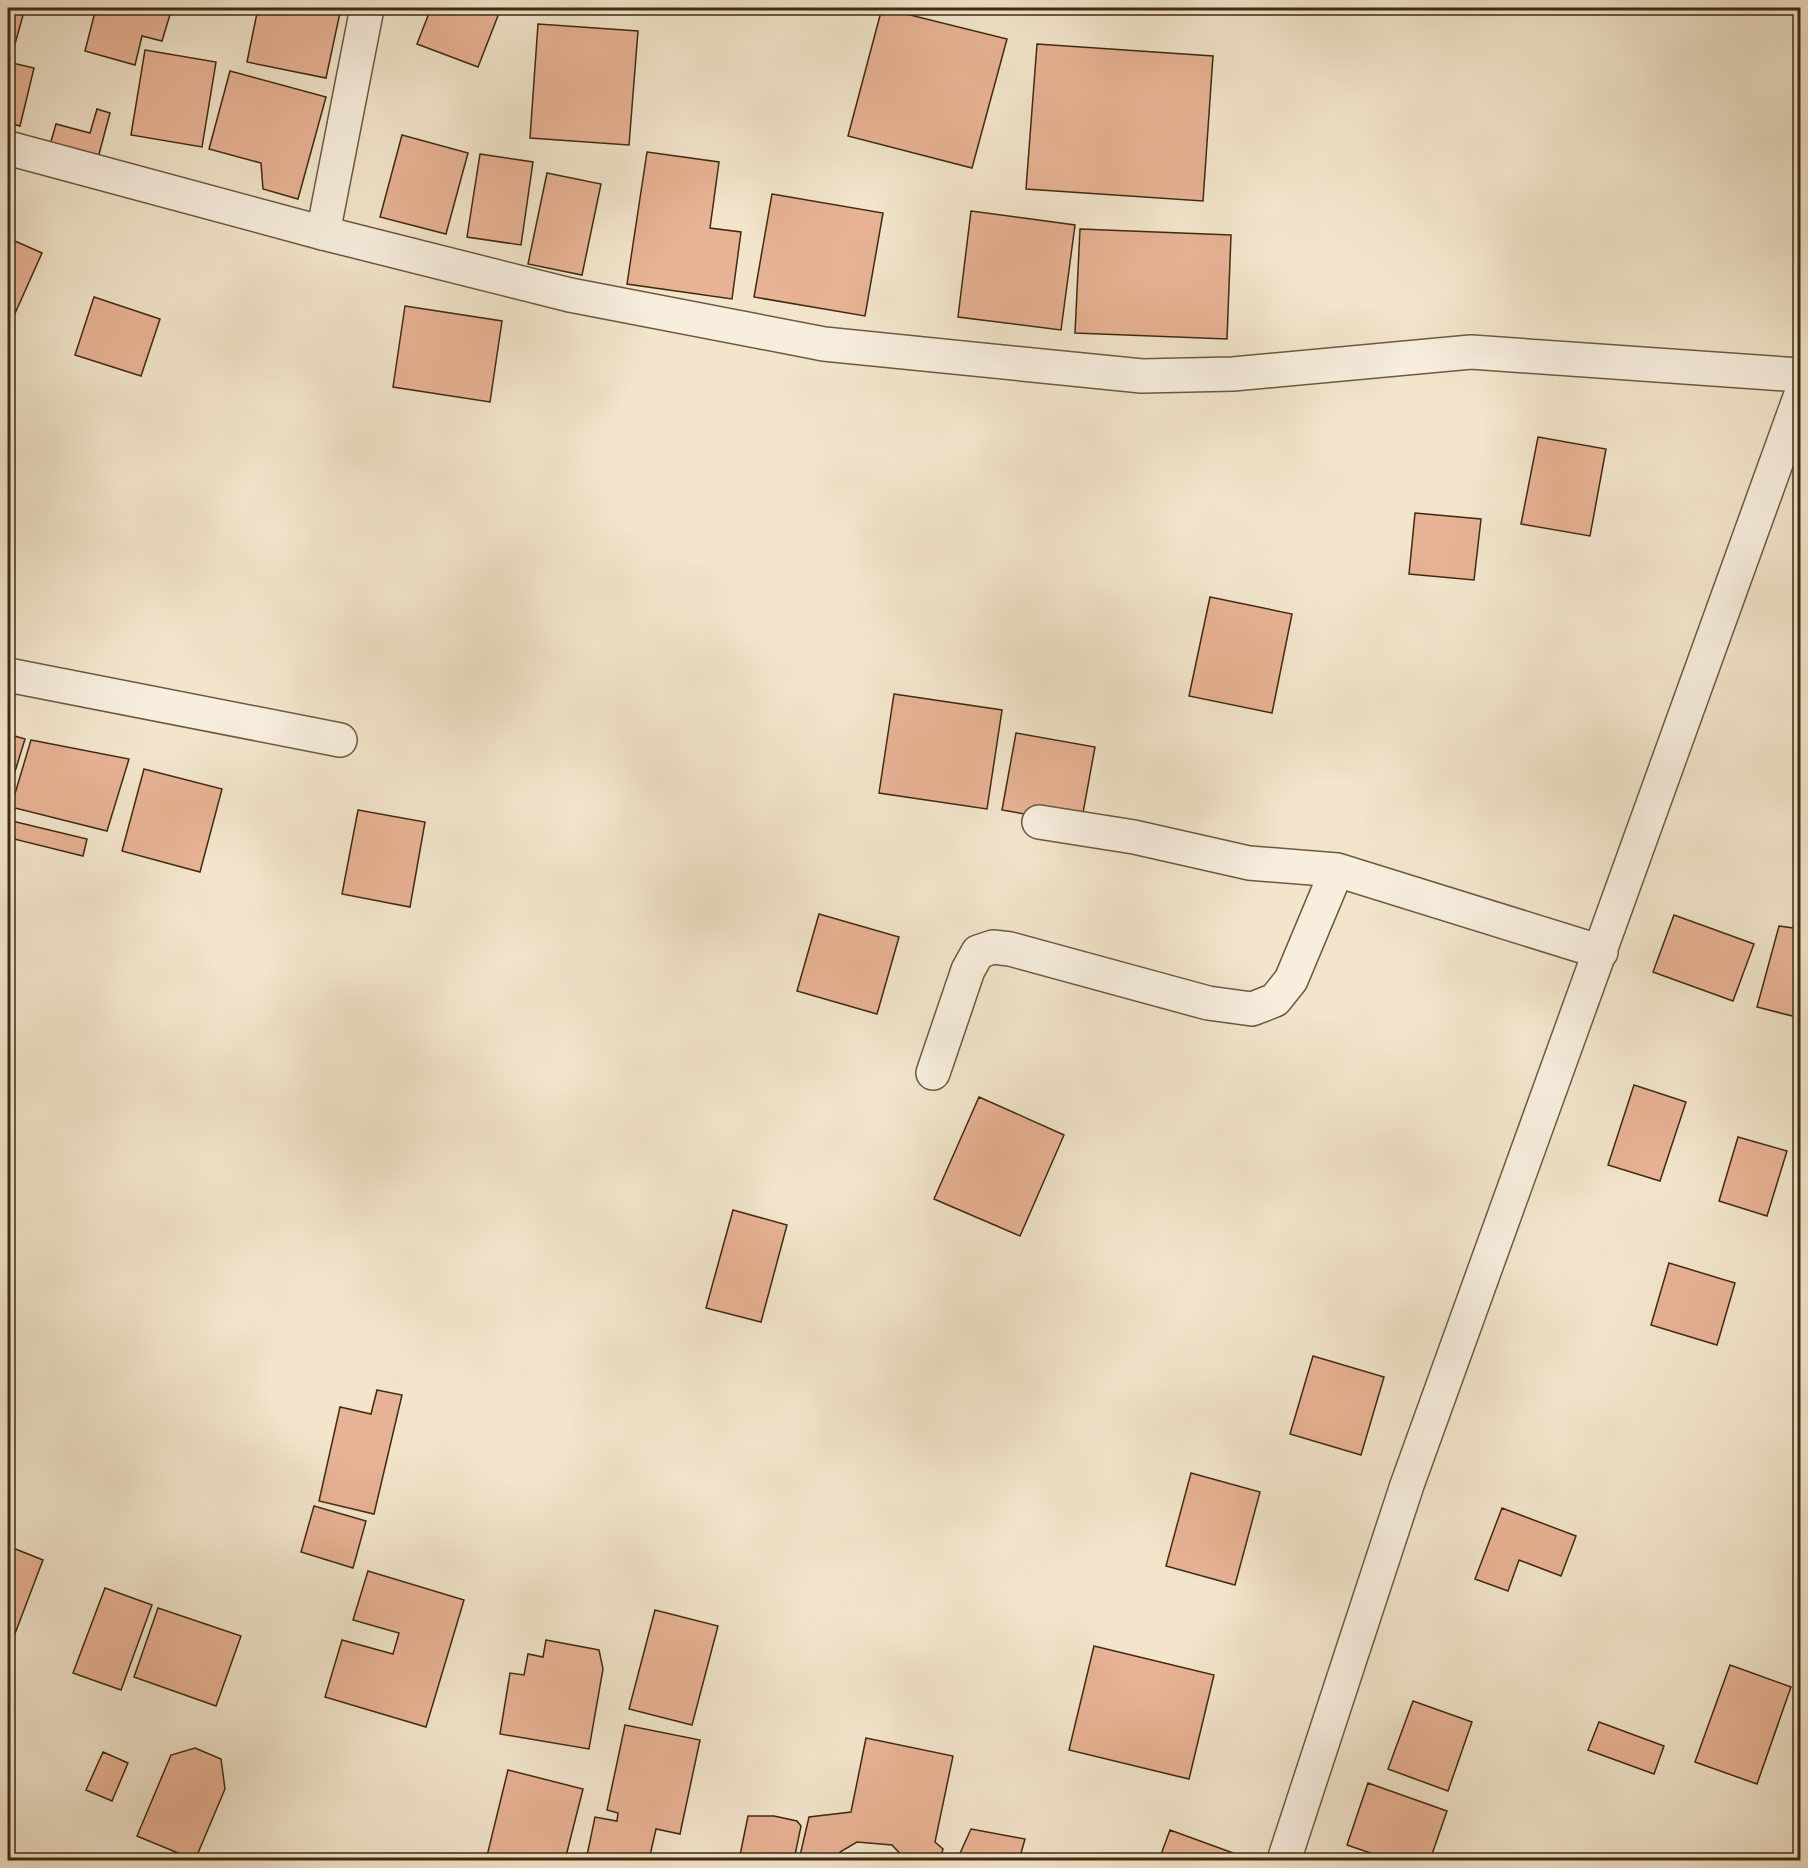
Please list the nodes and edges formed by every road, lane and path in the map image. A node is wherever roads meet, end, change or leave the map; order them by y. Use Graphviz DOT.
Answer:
graph roads {
  1 [pos="367,8"];
  2 [pos="8,148"];
  3 [pos="323,233"];
  4 [pos="1800,375"];
  5 [pos="1800,397"];
  6 [pos="8,675"];
  7 [pos="340,740"];
  8 [pos="1039,822"];
  9 [pos="1336,870"];
  10 [pos="1600,952"];
  11 [pos="933,1073"];
  12 [pos="1284,1860"];
  1 -- 3 [label="street"];
  2 -- 3 [label="street"];
  3 -- 4 [label="street"];
  5 -- 10 [label="street"];
  6 -- 7 [label="street"];
  8 -- 9 [label="street"];
  9 -- 10 [label="street"];
  9 -- 11 [label="street"];
  10 -- 12 [label="street"];
}
